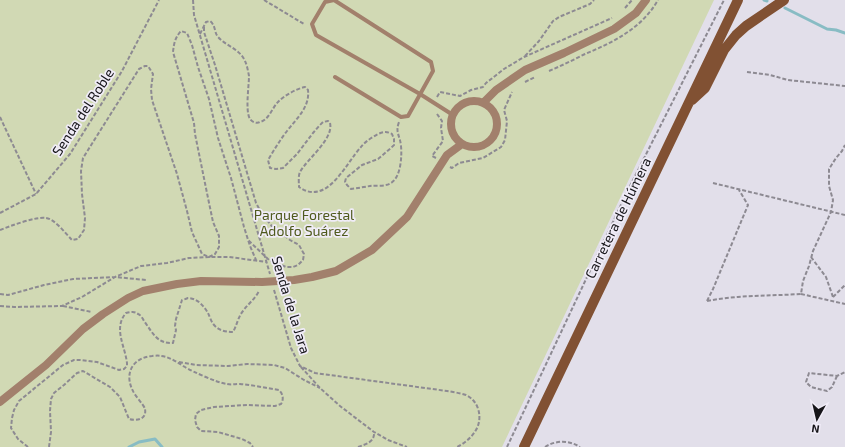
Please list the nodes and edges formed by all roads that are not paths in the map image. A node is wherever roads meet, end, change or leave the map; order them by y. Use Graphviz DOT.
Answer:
graph roads {
  1 [pos="646,0"];
  2 [pos="738,0"];
  3 [pos="784,0"];
  4 [pos="335,77"];
  5 [pos="420,94"];
  6 [pos="483,103"];
  7 [pos="688,104"];
  8 [pos="453,115"];
  9 [pos="462,144"];
  10 [pos="0,402"];
  11 [pos="524,447"];
  1 -- 6 [label="street"];
  2 -- 7 [label="main road, Carretera de Húmera"];
  3 -- 7 [label="main road"];
  4 -- 5 [label="lane"];
  5 -- 5 [label="lane"];
  5 -- 8 [label="lane"];
  6 -- 8 [label="street"];
  6 -- 9 [label="street"];
  7 -- 11 [label="main road, Carretera de Húmera"];
  8 -- 9 [label="street"];
  9 -- 10 [label="street"];
}
